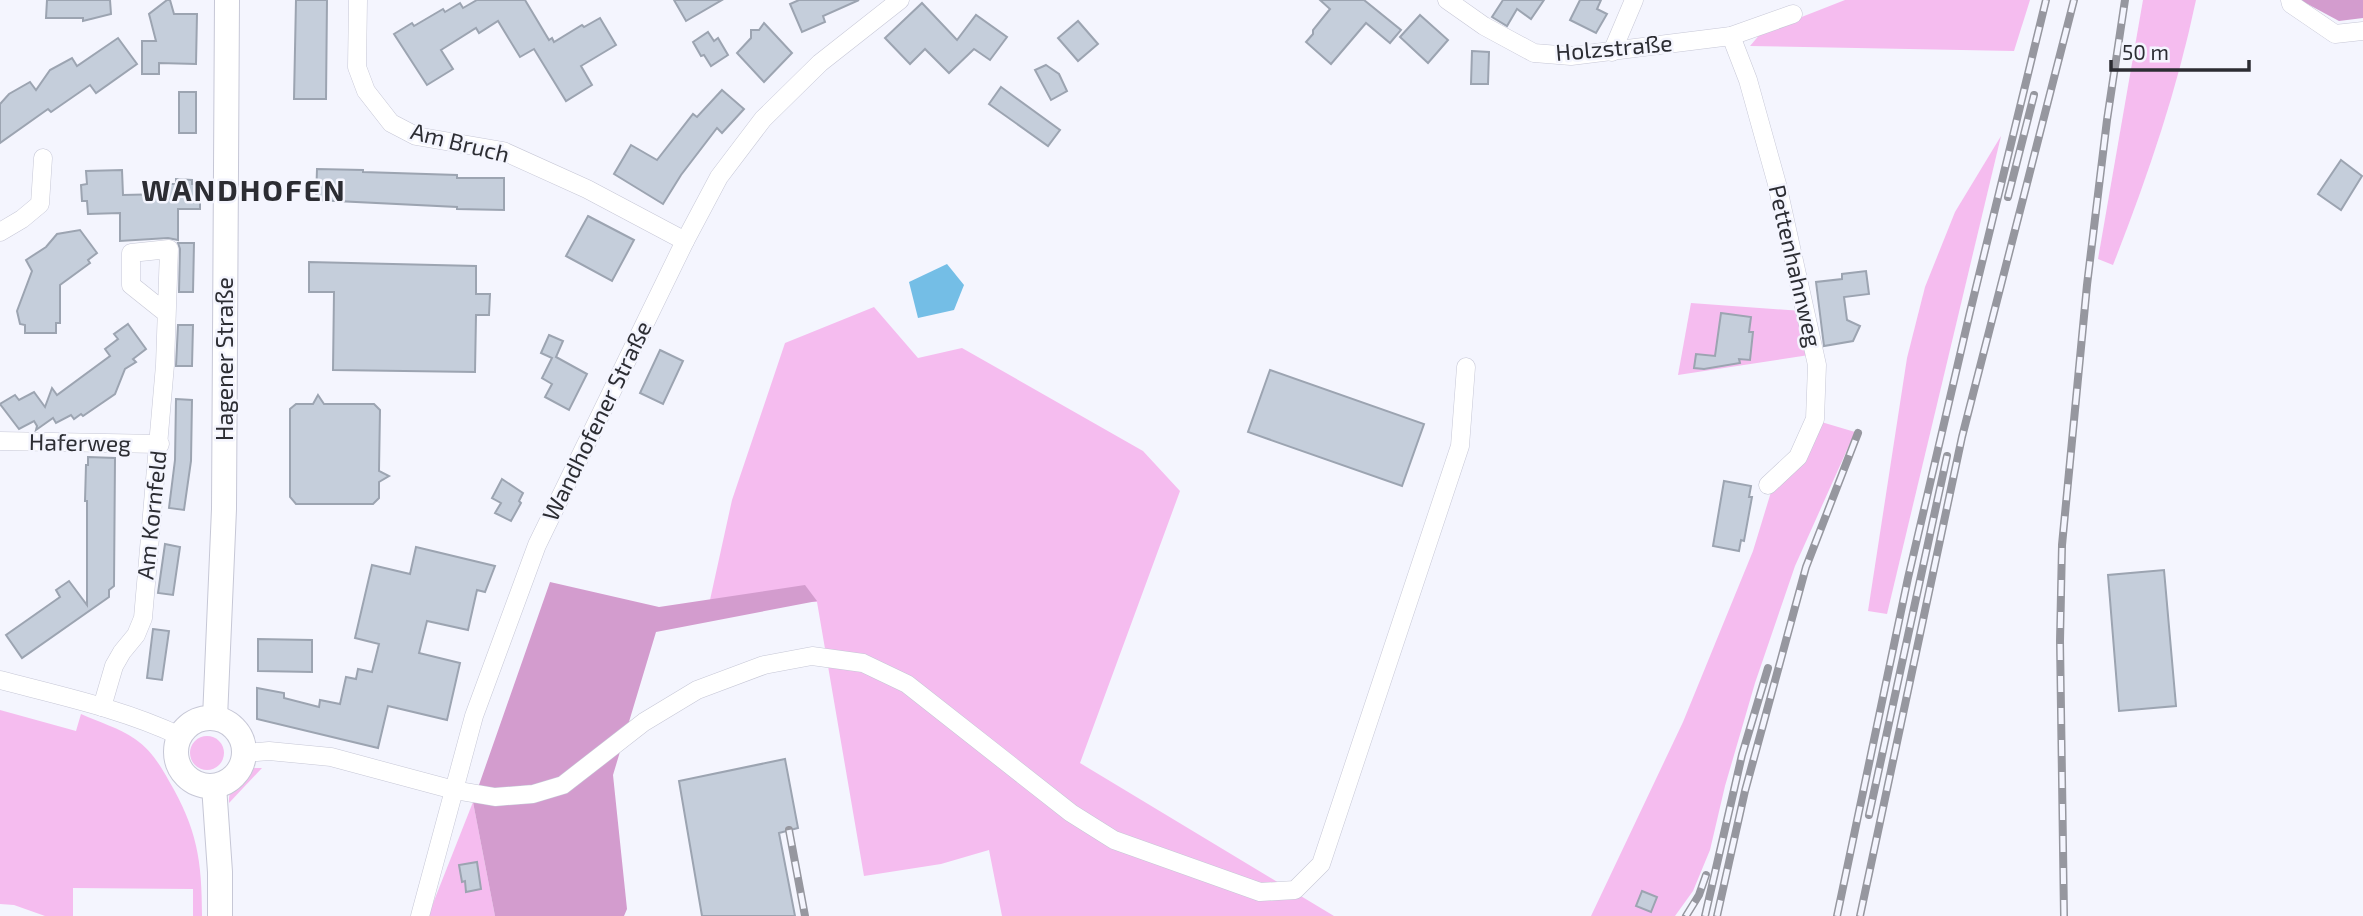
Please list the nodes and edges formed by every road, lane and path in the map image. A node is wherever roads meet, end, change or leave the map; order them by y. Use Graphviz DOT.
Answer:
graph roads {
  1 [pos="227,0"];
  2 [pos="358,0"];
  3 [pos="900,0"];
  4 [pos="1447,0"];
  5 [pos="1634,0"];
  6 [pos="2290,0"];
  7 [pos="1793,14"];
  8 [pos="2363,31"];
  9 [pos="1731,36"];
  10 [pos="1612,52"];
  11 [pos="43,158"];
  12 [pos="0,232"];
  13 [pos="685,242"];
  14 [pos="166,313"];
  15 [pos="1466,366"];
  16 [pos="0,441"];
  17 [pos="160,444"];
  18 [pos="1768,485"];
  19 [pos="0,680"];
  20 [pos="102,707"];
  21 [pos="215,718"];
  22 [pos="180,736"];
  23 [pos="244,753"];
  24 [pos="214,786"];
  25 [pos="454,790"];
  26 [pos="220,916"];
  27 [pos="420,916"];
  1 -- 21 [label="main road, Hagener Straße"];
  2 -- 13 [label="street, Am Bruch"];
  3 -- 13 [label="street, Wandhofener Straße"];
  4 -- 10 [label="street, Holzstraße"];
  5 -- 10 [label="street"];
  6 -- 8 [label="street"];
  7 -- 9 [label="street, Holzstraße"];
  9 -- 10 [label="street, Holzstraße"];
  9 -- 18 [label="street, Pettenhahnweg"];
  11 -- 12 [label="street"];
  13 -- 25 [label="street, Wandhofener Straße"];
  14 -- 17 [label="street, Am Kornfeld"];
  15 -- 25 [label="street"];
  16 -- 17 [label="street, Haferweg"];
  17 -- 20 [label="street, Am Kornfeld"];
  19 -- 20 [label="street"];
  20 -- 22 [label="street"];
  21 -- 22 [label="main road"];
  21 -- 23 [label="main road"];
  22 -- 24 [label="main road"];
  23 -- 24 [label="main road"];
  23 -- 25 [label="street"];
  24 -- 26 [label="main road"];
  25 -- 27 [label="street, Wandhofener Straße"];
}
